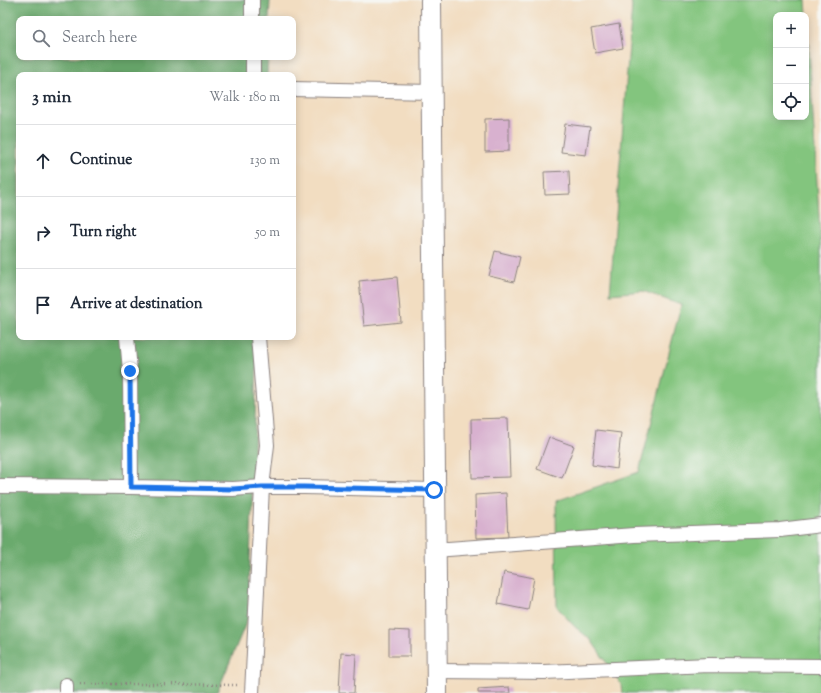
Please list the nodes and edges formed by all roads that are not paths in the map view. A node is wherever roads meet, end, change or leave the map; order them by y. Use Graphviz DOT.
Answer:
graph roads {
  1 [pos="252,0"];
  2 [pos="431,0"];
  3 [pos="252,16"];
  4 [pos="252,60"];
  5 [pos="253,72"];
  6 [pos="296,89"];
  7 [pos="432,92"];
  8 [pos="127,340"];
  9 [pos="258,340"];
  10 [pos="0,486"];
  11 [pos="131,487"];
  12 [pos="262,487"];
  13 [pos="434,490"];
  14 [pos="821,525"];
  15 [pos="435,550"];
  16 [pos="821,666"];
  17 [pos="437,672"];
  18 [pos="252,689"];
  19 [pos="437,693"];
  1 -- 3 [label="street"];
  2 -- 7 [label="main road"];
  4 -- 5 [label="street"];
  6 -- 7 [label="street"];
  7 -- 13 [label="main road"];
  8 -- 11 [label="street"];
  9 -- 12 [label="street"];
  10 -- 11 [label="street"];
  11 -- 12 [label="street"];
  12 -- 13 [label="street"];
  12 -- 18 [label="street"];
  13 -- 15 [label="main road"];
  14 -- 15 [label="street"];
  15 -- 17 [label="main road"];
  16 -- 17 [label="street"];
  17 -- 19 [label="main road"];
}
